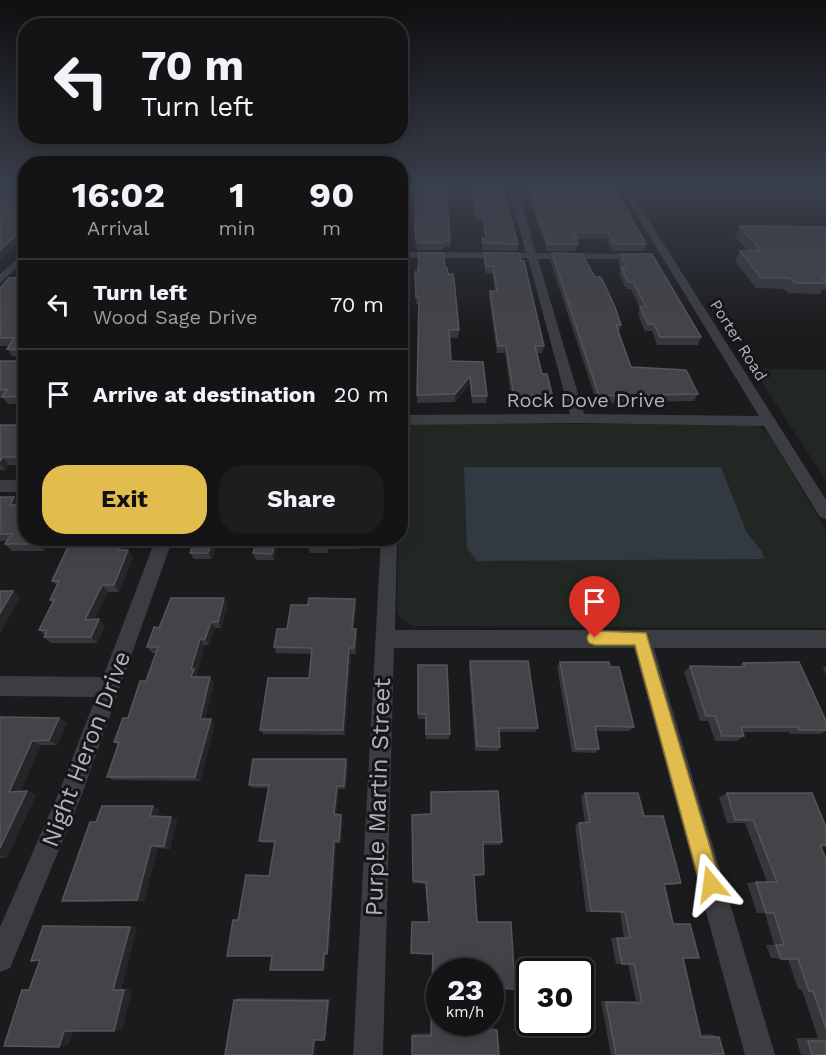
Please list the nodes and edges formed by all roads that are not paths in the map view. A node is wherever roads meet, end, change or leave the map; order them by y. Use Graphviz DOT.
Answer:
graph roads {
  1 [pos="526,235"];
  2 [pos="655,235"];
  3 [pos="408,255"];
  4 [pos="532,256"];
  5 [pos="668,256"];
  6 [pos="18,262"];
  7 [pos="0,280"];
  8 [pos="18,280"];
  9 [pos="578,418"];
  10 [pos="408,420"];
  11 [pos="770,421"];
  12 [pos="0,486"];
  13 [pos="18,486"];
  14 [pos="826,513"];
  15 [pos="162,546"];
  16 [pos="389,546"];
  17 [pos="641,638"];
  18 [pos="385,639"];
  19 [pos="826,639"];
  20 [pos="0,686"];
  21 [pos="111,687"];
  22 [pos="0,958"];
  23 [pos="368,1055"];
  24 [pos="760,1055"];
  1 -- 4 [label="street"];
  2 -- 5 [label="street, Porter Road"];
  3 -- 4 [label="street"];
  4 -- 5 [label="street"];
  4 -- 9 [label="street"];
  5 -- 11 [label="street, Porter Road"];
  6 -- 7 [label="street"];
  7 -- 8 [label="street"];
  9 -- 10 [label="street, Rock Dove Drive"];
  9 -- 11 [label="street, Rock Dove Drive"];
  11 -- 14 [label="street, Porter Road"];
  12 -- 13 [label="street"];
  15 -- 21 [label="street, Night Heron Drive"];
  16 -- 18 [label="street, Purple Martin Street"];
  17 -- 18 [label="street"];
  17 -- 19 [label="street"];
  17 -- 24 [label="street"];
  18 -- 23 [label="street, Purple Martin Street"];
  20 -- 21 [label="street"];
  21 -- 22 [label="street, Night Heron Drive"];
}
